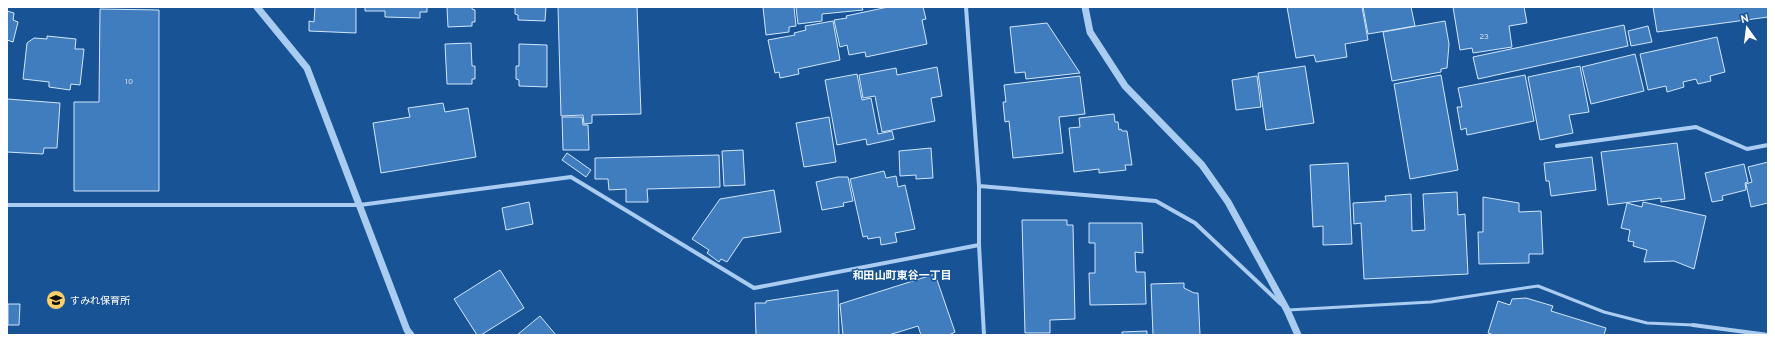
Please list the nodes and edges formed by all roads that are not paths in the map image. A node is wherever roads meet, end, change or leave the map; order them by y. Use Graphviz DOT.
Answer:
graph roads {
  1 [pos="257,7"];
  2 [pos="966,7"];
  3 [pos="1085,7"];
  4 [pos="1768,145"];
  5 [pos="1558,146"];
  6 [pos="979,186"];
  7 [pos="7,205"];
  8 [pos="360,205"];
  9 [pos="979,245"];
  10 [pos="1287,310"];
  11 [pos="1693,325"];
  12 [pos="411,335"];
  13 [pos="984,335"];
  14 [pos="1298,335"];
  15 [pos="1768,335"];
  1 -- 8 [label="street"];
  2 -- 6 [label="street"];
  3 -- 10 [label="street"];
  4 -- 5 [label="street"];
  6 -- 9 [label="street"];
  6 -- 10 [label="street"];
  7 -- 8 [label="street"];
  8 -- 9 [label="street"];
  8 -- 12 [label="street"];
  9 -- 13 [label="street"];
  10 -- 11 [label="lane"];
  10 -- 14 [label="street"];
  11 -- 15 [label="street"];
}
